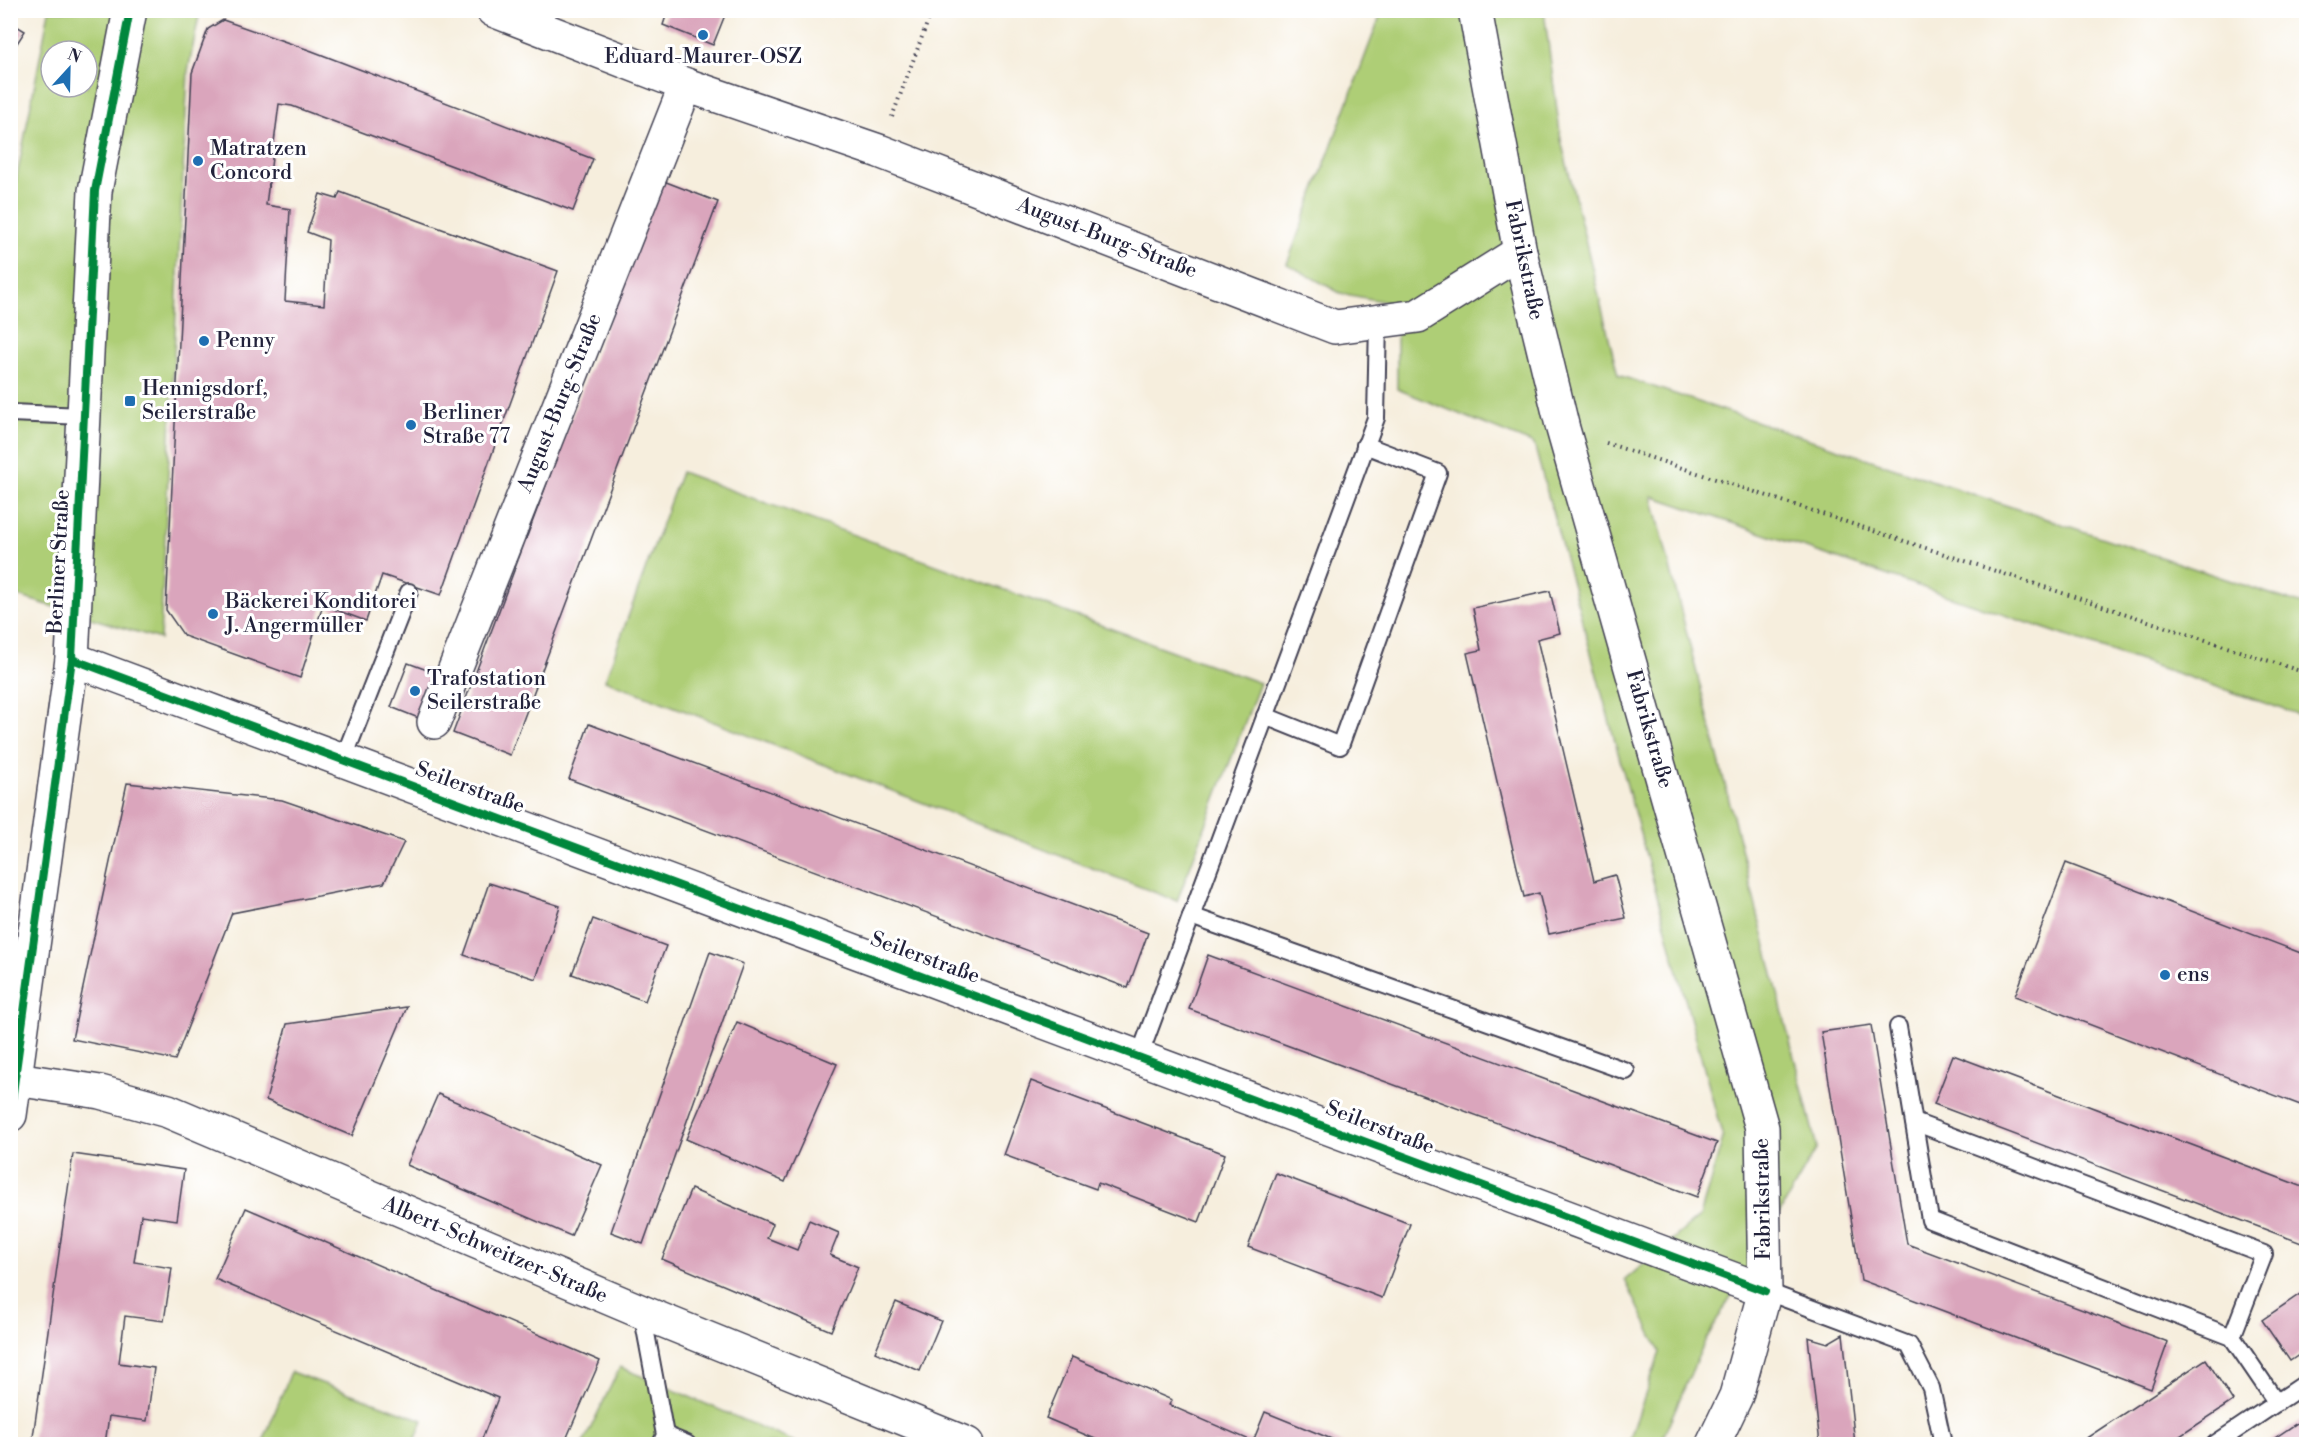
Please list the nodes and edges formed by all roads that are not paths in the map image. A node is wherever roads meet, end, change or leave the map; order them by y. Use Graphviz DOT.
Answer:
graph roads {
  1 [pos="130,10"];
  2 [pos="493,10"];
  3 [pos="1475,10"];
  4 [pos="686,85"];
  5 [pos="1520,252"];
  6 [pos="1378,321"];
  7 [pos="10,413"];
  8 [pos="84,416"];
  9 [pos="1365,445"];
  10 [pos="409,592"];
  11 [pos="72,659"];
  12 [pos="1265,716"];
  13 [pos="434,722"];
  14 [pos="343,760"];
  15 [pos="1191,916"];
  16 [pos="1898,1027"];
  17 [pos="1139,1057"];
  18 [pos="1626,1071"];
  19 [pos="16,1079"];
  20 [pos="10,1115"];
  21 [pos="1914,1122"];
  22 [pos="1765,1291"];
  23 [pos="642,1312"];
  24 [pos="2232,1337"];
  25 [pos="2307,1383"];
  26 [pos="2277,1402"];
  27 [pos="663,1440"];
  28 [pos="687,1444"];
  29 [pos="967,1444"];
  30 [pos="1713,1444"];
  31 [pos="1942,1444"];
  32 [pos="2215,1444"];
  1 -- 8 [label="street, Berliner Straße"];
  2 -- 4 [label="street, August-Burg-Straße"];
  3 -- 5 [label="street, Fabrikstraße"];
  4 -- 6 [label="street, August-Burg-Straße"];
  4 -- 13 [label="street, August-Burg-Straße"];
  5 -- 6 [label="street, August-Burg-Straße"];
  5 -- 22 [label="street, Fabrikstraße"];
  6 -- 9 [label="lane"];
  7 -- 8 [label="lane"];
  8 -- 11 [label="street, Berliner Straße"];
  9 -- 12 [label="lane"];
  9 -- 12 [label="lane"];
  10 -- 14 [label="lane"];
  11 -- 14 [label="street, Seilerstraße"];
  11 -- 19 [label="street, Berliner Straße"];
  12 -- 15 [label="lane"];
  14 -- 17 [label="street, Seilerstraße"];
  15 -- 17 [label="lane"];
  15 -- 18 [label="lane"];
  16 -- 21 [label="lane"];
  17 -- 22 [label="street, Seilerstraße"];
  19 -- 20 [label="street, Berliner Straße"];
  19 -- 23 [label="street, Albert-Schweitzer-Straße"];
  21 -- 24 [label="lane"];
  21 -- 24 [label="lane"];
  22 -- 30 [label="street, Fabrikstraße"];
  22 -- 31 [label="lane"];
  23 -- 27 [label="lane"];
  23 -- 29 [label="street, Albert-Schweitzer-Straße"];
  24 -- 26 [label="lane"];
  25 -- 26 [label="lane"];
  26 -- 32 [label="lane"];
  27 -- 28 [label="lane"];
}
